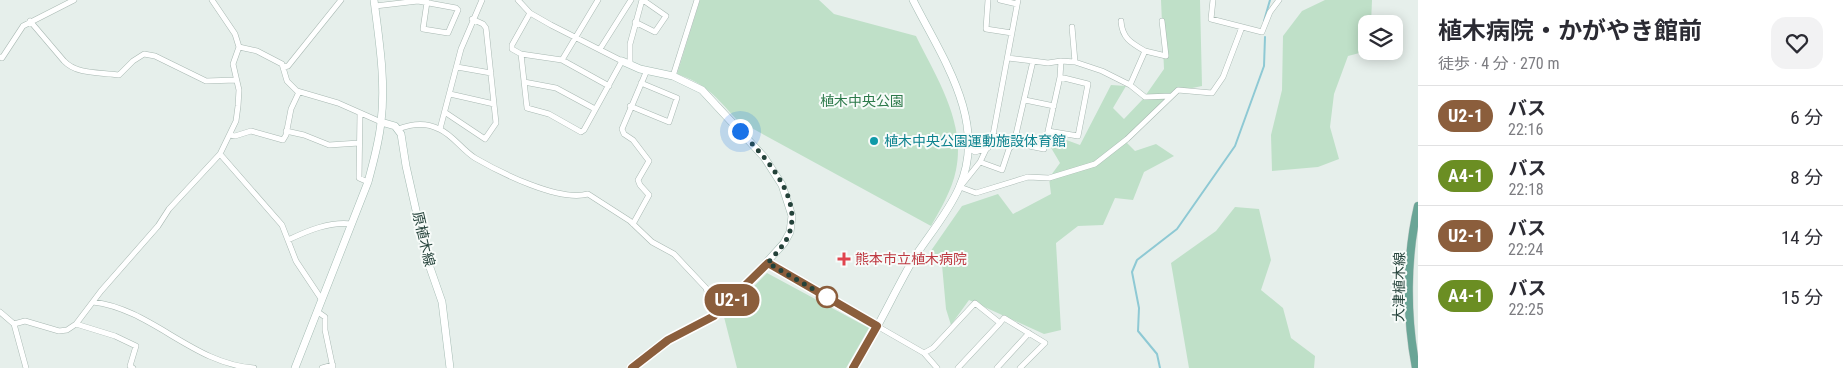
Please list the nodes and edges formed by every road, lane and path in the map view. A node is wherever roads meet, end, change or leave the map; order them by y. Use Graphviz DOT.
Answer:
graph roads {
  1 [pos="74,0"];
  2 [pos="212,0"];
  3 [pos="342,0"];
  4 [pos="482,0"];
  5 [pos="518,0"];
  6 [pos="598,0"];
  7 [pos="631,0"];
  8 [pos="698,0"];
  9 [pos="913,0"];
  10 [pos="988,0"];
  11 [pos="1000,0"];
  12 [pos="1213,0"];
  13 [pos="1279,0"];
  14 [pos="641,1"];
  15 [pos="427,2"];
  16 [pos="1017,2"];
  17 [pos="375,3"];
  18 [pos="530,12"];
  19 [pos="472,19"];
  20 [pos="30,21"];
  21 [pos="1121,21"];
  22 [pos="1162,21"];
  23 [pos="635,22"];
  24 [pos="1072,27"];
  25 [pos="1242,27"];
  26 [pos="1012,33"];
  27 [pos="576,36"];
  28 [pos="239,47"];
  29 [pos="600,49"];
  30 [pos="1145,51"];
  31 [pos="521,54"];
  32 [pos="0,57"];
  33 [pos="1008,58"];
  34 [pos="562,60"];
  35 [pos="622,61"];
  36 [pos="1061,61"];
  37 [pos="1033,62"];
  38 [pos="1075,62"];
  39 [pos="630,64"];
  40 [pos="457,66"];
  41 [pos="284,67"];
  42 [pos="647,70"];
  43 [pos="491,73"];
  44 [pos="673,76"];
  45 [pos="1060,77"];
  46 [pos="236,80"];
  47 [pos="524,82"];
  48 [pos="641,84"];
  49 [pos="1130,85"];
  50 [pos="609,86"];
  51 [pos="299,92"];
  52 [pos="450,94"];
  53 [pos="1170,96"];
  54 [pos="1025,100"];
  55 [pos="494,104"];
  56 [pos="630,106"];
  57 [pos="1054,106"];
  58 [pos="595,109"];
  59 [pos="360,113"];
  60 [pos="446,113"];
  61 [pos="382,122"];
  62 [pos="398,129"];
  63 [pos="440,129"];
  64 [pos="286,130"];
  65 [pos="1048,130"];
  66 [pos="230,135"];
  67 [pos="993,135"];
  68 [pos="359,143"];
  69 [pos="1014,143"];
  70 [pos="968,148"];
  71 [pos="988,148"];
  72 [pos="220,154"];
  73 [pos="980,162"];
  74 [pos="368,182"];
  75 [pos="960,187"];
  76 [pos="1418,206"];
  77 [pos="1416,220"];
  78 [pos="352,224"];
  79 [pos="633,224"];
  80 [pos="288,240"];
  81 [pos="768,263"];
  82 [pos="322,300"];
  83 [pos="93,302"];
  84 [pos="0,312"];
  85 [pos="318,312"];
  86 [pos="714,316"];
  87 [pos="1000,323"];
  88 [pos="14,324"];
  89 [pos="76,324"];
  90 [pos="877,326"];
  91 [pos="1029,333"];
  92 [pos="924,352"];
  93 [pos="333,367"];
  94 [pos="26,368"];
  95 [pos="133,368"];
  96 [pos="254,368"];
  97 [pos="296,368"];
  98 [pos="322,368"];
  99 [pos="450,368"];
  100 [pos="632,368"];
  101 [pos="853,368"];
  102 [pos="937,368"];
  103 [pos="958,368"];
  104 [pos="997,368"];
  105 [pos="1020,368"];
  106 [pos="1416,368"];
  1 -- 20 [label="street"];
  2 -- 28 [label="street"];
  3 -- 41 [label="street"];
  4 -- 19 [label="street"];
  5 -- 18 [label="street"];
  6 -- 27 [label="street"];
  7 -- 29 [label="street"];
  8 -- 44 [label="street"];
  9 -- 70 [label="street"];
  10 -- 26 [label="street"];
  11 -- 16 [label="street"];
  12 -- 25 [label="street"];
  13 -- 25 [label="street"];
  14 -- 23 [label="street"];
  14 -- 23 [label="street"];
  15 -- 15 [label="street"];
  15 -- 17 [label="street"];
  16 -- 26 [label="street"];
  17 -- 61 [label="street"];
  18 -- 27 [label="street"];
  18 -- 31 [label="street"];
  19 -- 40 [label="street"];
  19 -- 43 [label="street"];
  20 -- 32 [label="street"];
  20 -- 46 [label="street"];
  21 -- 30 [label="street"];
  22 -- 30 [label="street"];
  23 -- 39 [label="street"];
  24 -- 38 [label="street"];
  25 -- 53 [label="street"];
  26 -- 33 [label="street"];
  27 -- 29 [label="street"];
  27 -- 34 [label="street"];
  28 -- 41 [label="street"];
  28 -- 46 [label="street"];
  29 -- 35 [label="street"];
  30 -- 49 [label="street"];
  31 -- 34 [label="street"];
  31 -- 47 [label="street"];
  33 -- 37 [label="street"];
  33 -- 67 [label="street"];
  34 -- 50 [label="street"];
  35 -- 39 [label="street"];
  35 -- 50 [label="street"];
  36 -- 37 [label="street"];
  36 -- 38 [label="street"];
  36 -- 45 [label="street"];
  37 -- 54 [label="street"];
  38 -- 49 [label="street"];
  39 -- 42 [label="street"];
  40 -- 43 [label="street"];
  40 -- 52 [label="street"];
  41 -- 51 [label="street"];
  42 -- 44 [label="street"];
  42 -- 48 [label="street"];
  43 -- 55 [label="street"];
  44 -- 81 [label="street"];
  45 -- 57 [label="street"];
  45 -- 65 [label="street"];
  46 -- 66 [label="street"];
  47 -- 58 [label="street"];
  47 -- 58 [label="street"];
  48 -- 56 [label="street"];
  48 -- 56 [label="street"];
  49 -- 53 [label="street"];
  50 -- 58 [label="street"];
  51 -- 59 [label="street"];
  51 -- 64 [label="street"];
  52 -- 55 [label="street"];
  52 -- 60 [label="street"];
  53 -- 75 [label="street"];
  54 -- 57 [label="street"];
  54 -- 69 [label="street"];
  55 -- 60 [label="street"];
  56 -- 79 [label="street"];
  57 -- 65 [label="street"];
  59 -- 61 [label="street"];
  59 -- 68 [label="street"];
  60 -- 63 [label="street"];
  61 -- 62 [label="street"];
  61 -- 74 [label="street"];
  62 -- 63 [label="street"];
  62 -- 99 [label="street, 原植木線"];
  63 -- 79 [label="street"];
  64 -- 66 [label="street"];
  64 -- 68 [label="street"];
  65 -- 69 [label="street"];
  66 -- 72 [label="street"];
  67 -- 69 [label="street"];
  67 -- 71 [label="street"];
  68 -- 74 [label="street"];
  69 -- 73 [label="street"];
  70 -- 71 [label="street"];
  70 -- 75 [label="street"];
  71 -- 73 [label="street"];
  72 -- 80 [label="street"];
  72 -- 83 [label="street"];
  73 -- 75 [label="street"];
  74 -- 78 [label="street"];
  75 -- 90 [label="street"];
  76 -- 77 [label="main road, 大津植木線"];
  77 -- 106 [label="main road, 大津植木線"];
  78 -- 80 [label="street"];
  78 -- 82 [label="street"];
  79 -- 86 [label="street"];
  80 -- 82 [label="street"];
  81 -- 86 [label="street"];
  81 -- 90 [label="street"];
  82 -- 85 [label="street"];
  83 -- 89 [label="street"];
  83 -- 96 [label="street"];
  84 -- 88 [label="street"];
  85 -- 93 [label="street"];
  85 -- 97 [label="street"];
  86 -- 100 [label="street"];
  87 -- 91 [label="street"];
  87 -- 92 [label="street"];
  87 -- 103 [label="street"];
  88 -- 89 [label="street"];
  88 -- 94 [label="street"];
  89 -- 95 [label="street"];
  90 -- 92 [label="street"];
  90 -- 101 [label="street"];
  91 -- 104 [label="street"];
  91 -- 105 [label="street"];
  92 -- 102 [label="street"];
  93 -- 98 [label="street"];
}
